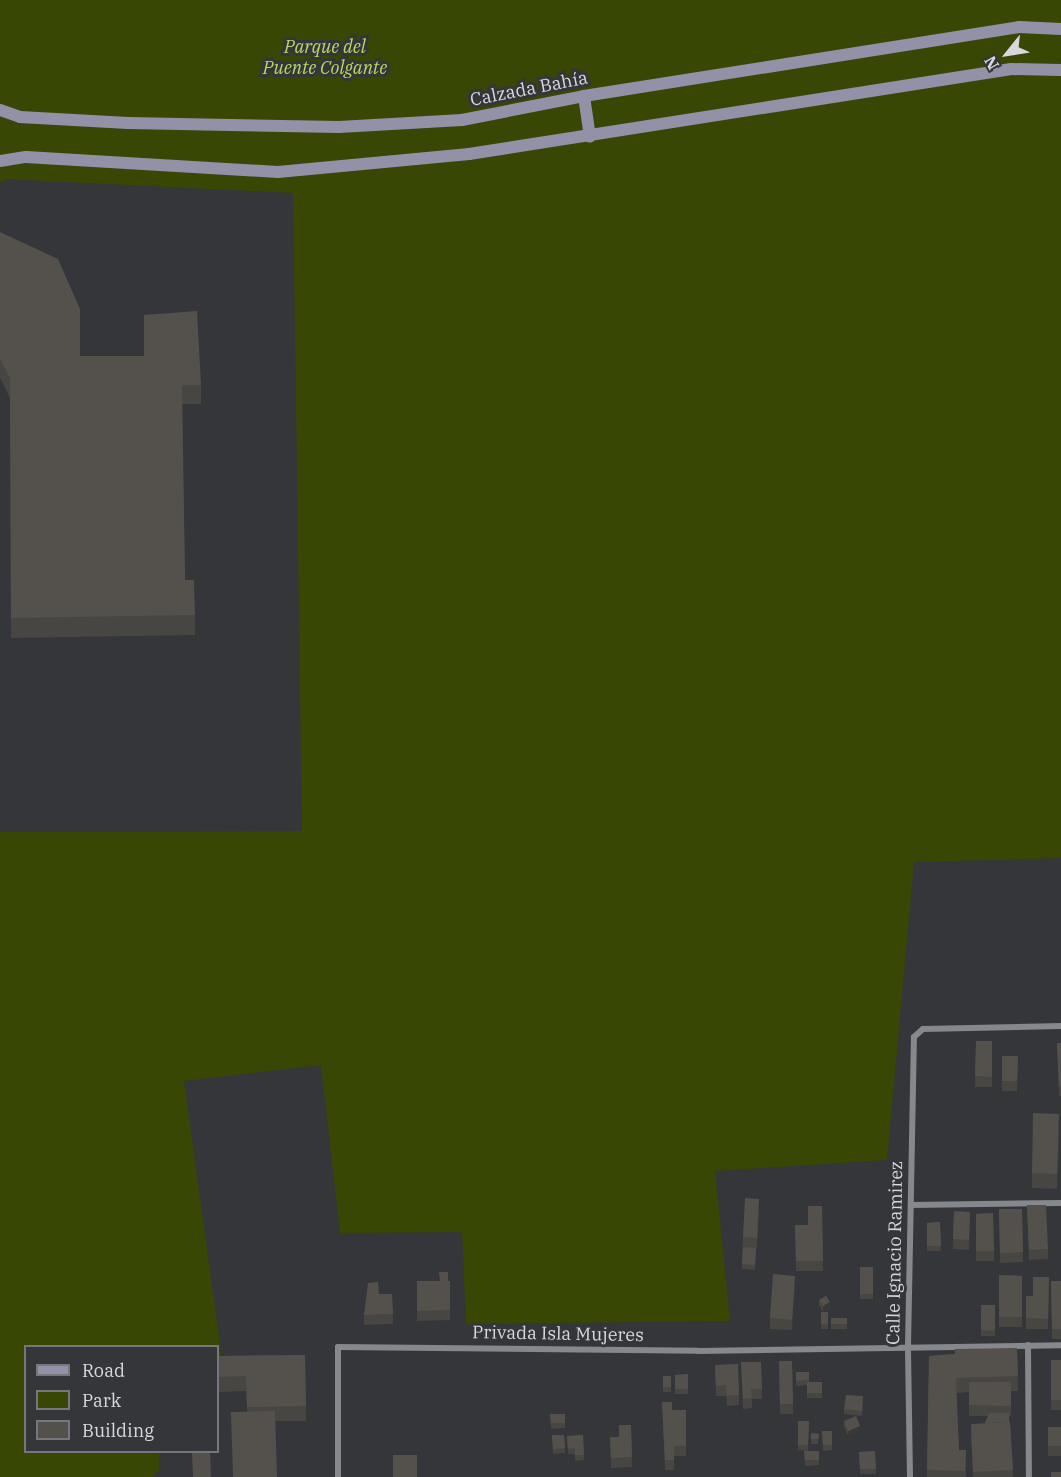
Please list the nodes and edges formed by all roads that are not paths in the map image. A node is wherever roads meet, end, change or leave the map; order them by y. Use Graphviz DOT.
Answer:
graph roads {
  1 [pos="1061,29"];
  2 [pos="1061,70"];
  3 [pos="584,96"];
  4 [pos="0,110"];
  5 [pos="590,137"];
  6 [pos="0,161"];
  7 [pos="1061,1026"];
  8 [pos="1061,1203"];
  9 [pos="911,1205"];
  10 [pos="1028,1345"];
  11 [pos="1061,1345"];
  12 [pos="908,1347"];
  13 [pos="338,1477"];
  14 [pos="910,1477"];
  15 [pos="1029,1477"];
  1 -- 3 [label="main road, Calzada Bahía"];
  2 -- 5 [label="main road"];
  3 -- 4 [label="main road, Calzada Bahía"];
  3 -- 5 [label="main road"];
  5 -- 6 [label="main road"];
  7 -- 9 [label="street, Calle Ignacio Ramirez"];
  8 -- 9 [label="street"];
  9 -- 12 [label="street, Calle Ignacio Ramirez"];
  10 -- 11 [label="street"];
  10 -- 12 [label="street"];
  10 -- 15 [label="street"];
  12 -- 13 [label="street, Privada Isla Mujeres"];
  12 -- 14 [label="street, Calle Ignacio Ramirez"];
}
